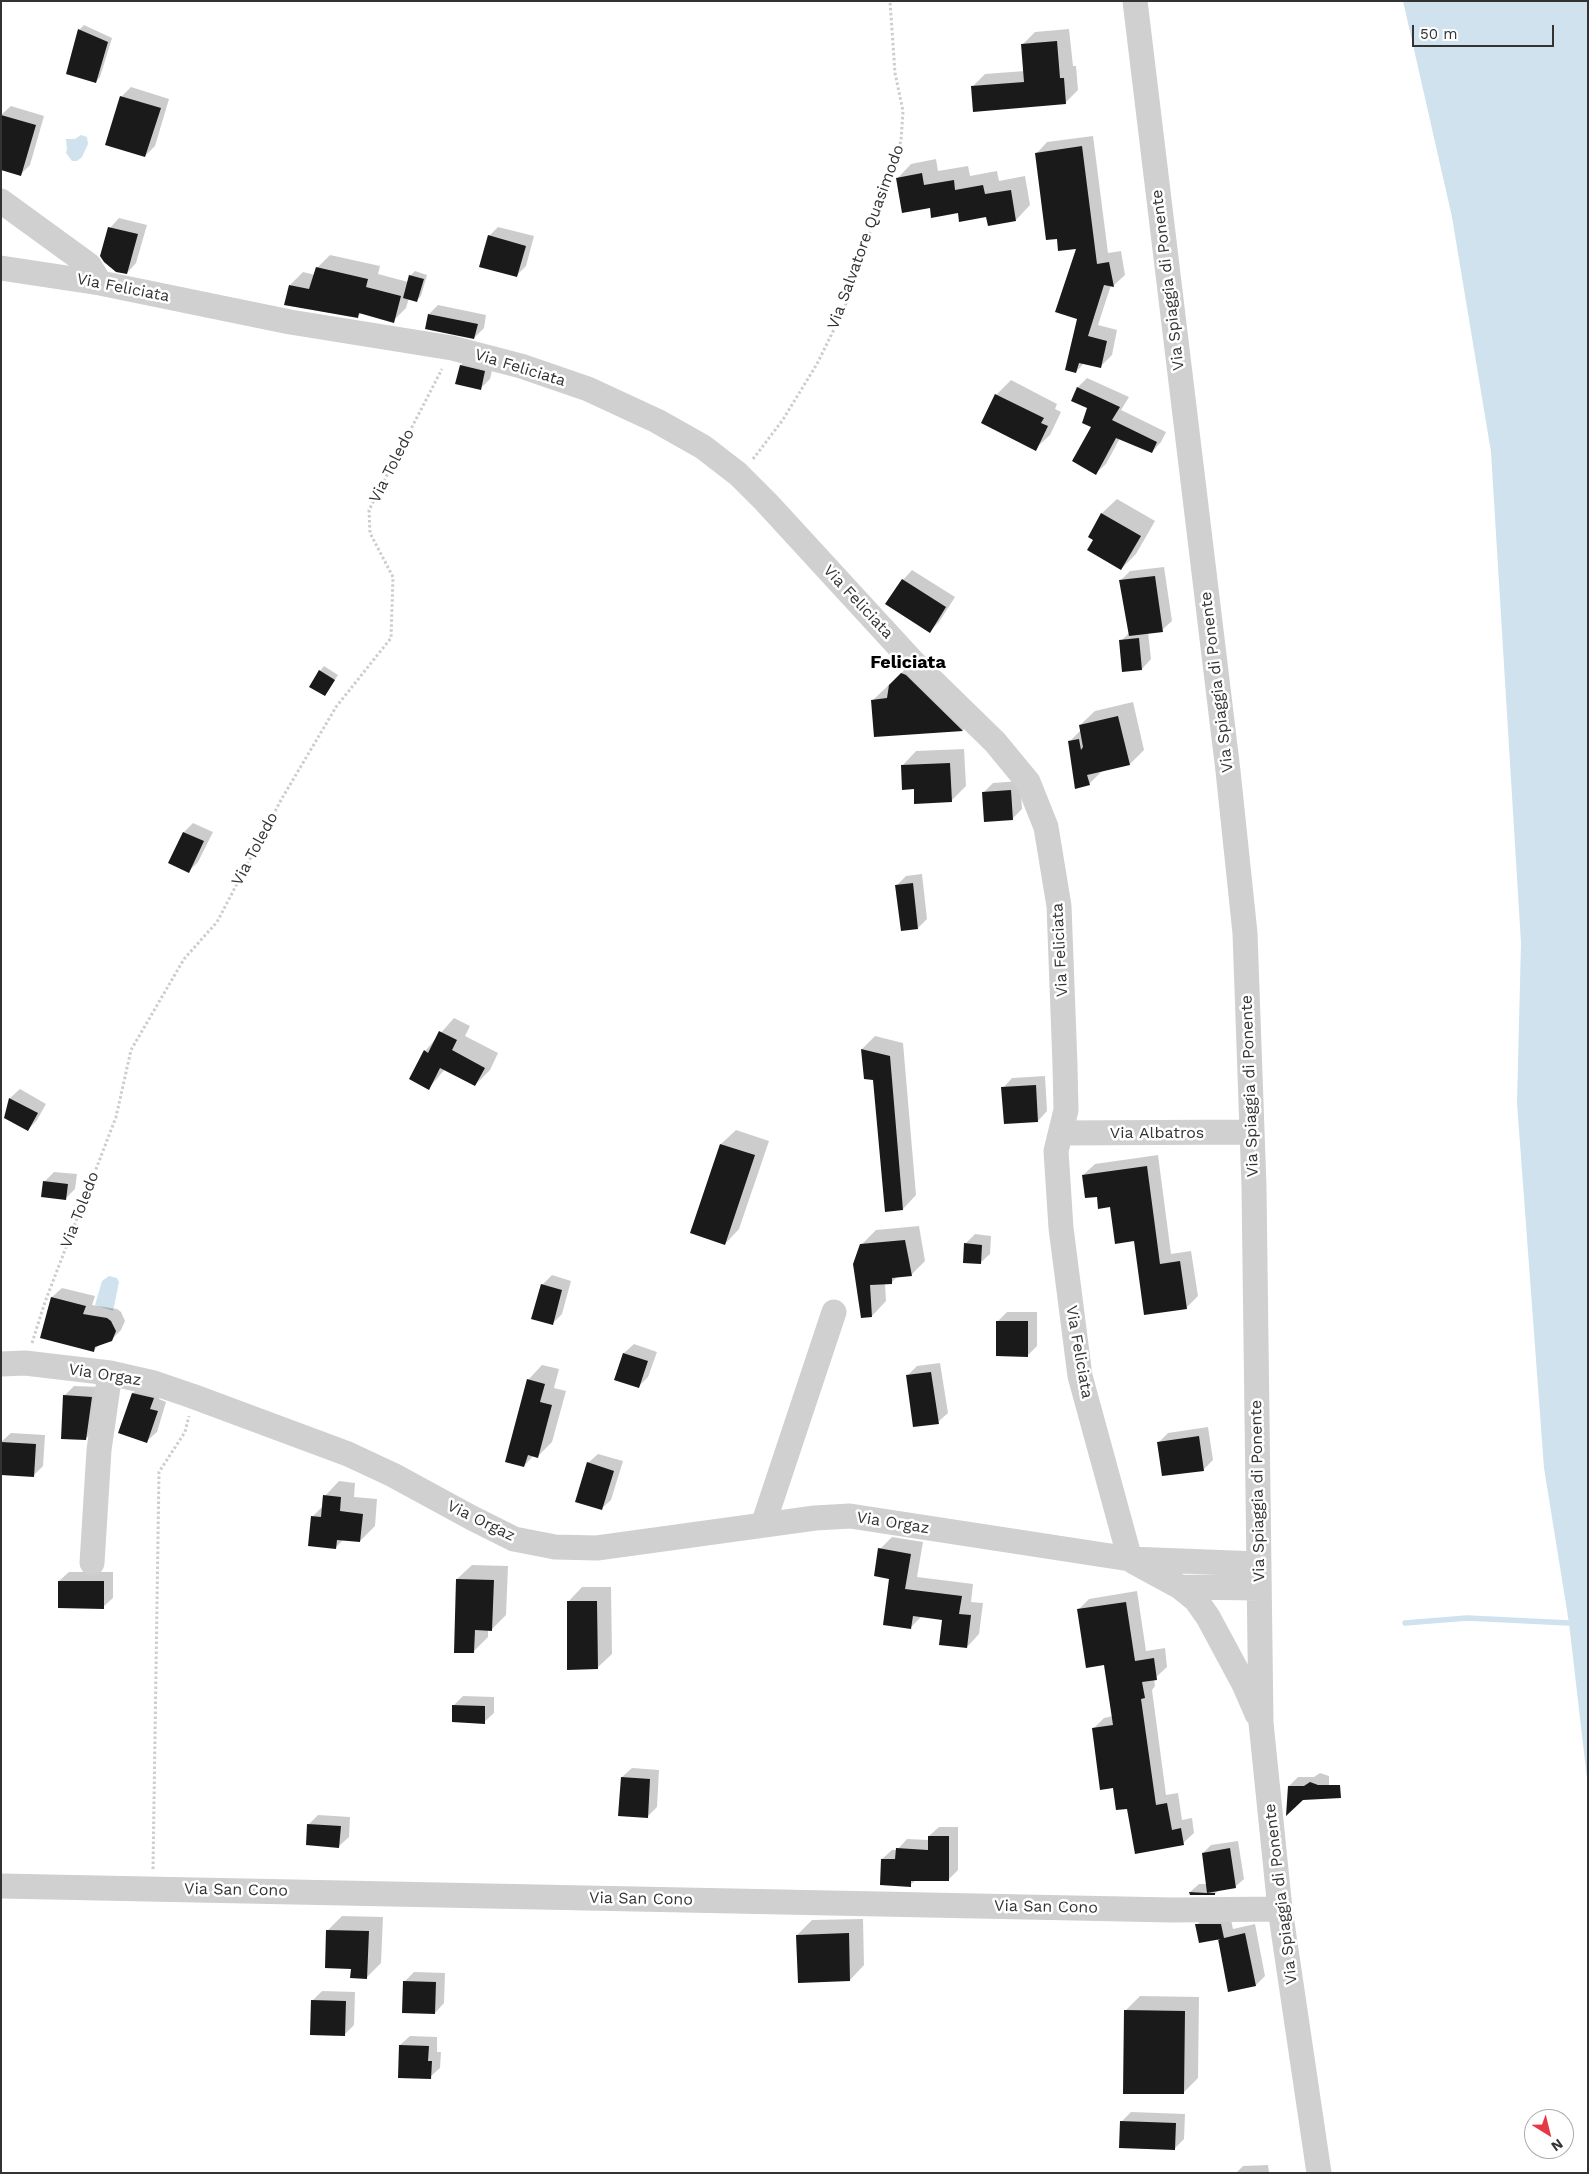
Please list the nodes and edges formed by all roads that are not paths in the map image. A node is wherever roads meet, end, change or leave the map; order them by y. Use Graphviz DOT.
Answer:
graph roads {
  1 [pos="1135,1"];
  2 [pos="1,201"];
  3 [pos="1,268"];
  4 [pos="100,282"];
  5 [pos="1252,1132"];
  6 [pos="1061,1133"];
  7 [pos="834,1312"];
  8 [pos="13,1363"];
  9 [pos="110,1373"];
  10 [pos="764,1525"];
  11 [pos="1130,1559"];
  12 [pos="92,1563"];
  13 [pos="1259,1576"];
  14 [pos="1180,1587"];
  15 [pos="1261,1723"];
  16 [pos="1,1886"];
  17 [pos="1280,1909"];
  18 [pos="1320,2173"];
  1 -- 5 [label="street, Via Spiaggia di Ponente"];
  2 -- 4 [label="street"];
  3 -- 4 [label="street, Via Feliciata"];
  4 -- 6 [label="street, Via Feliciata"];
  5 -- 6 [label="street, Via Albatros"];
  5 -- 13 [label="street, Via Spiaggia di Ponente"];
  6 -- 11 [label="street, Via Feliciata"];
  7 -- 10 [label="street"];
  8 -- 9 [label="street, Via Orgaz"];
  9 -- 10 [label="street, Via Orgaz"];
  9 -- 12 [label="street"];
  10 -- 11 [label="street, Via Orgaz"];
  11 -- 13 [label="street"];
  11 -- 14 [label="street"];
  13 -- 14 [label="street"];
  13 -- 15 [label="street, Via Spiaggia di Ponente"];
  14 -- 15 [label="street"];
  15 -- 17 [label="street, Via Spiaggia di Ponente"];
  16 -- 17 [label="street, Via San Cono"];
  17 -- 18 [label="street, Via Spiaggia di Ponente"];
}
